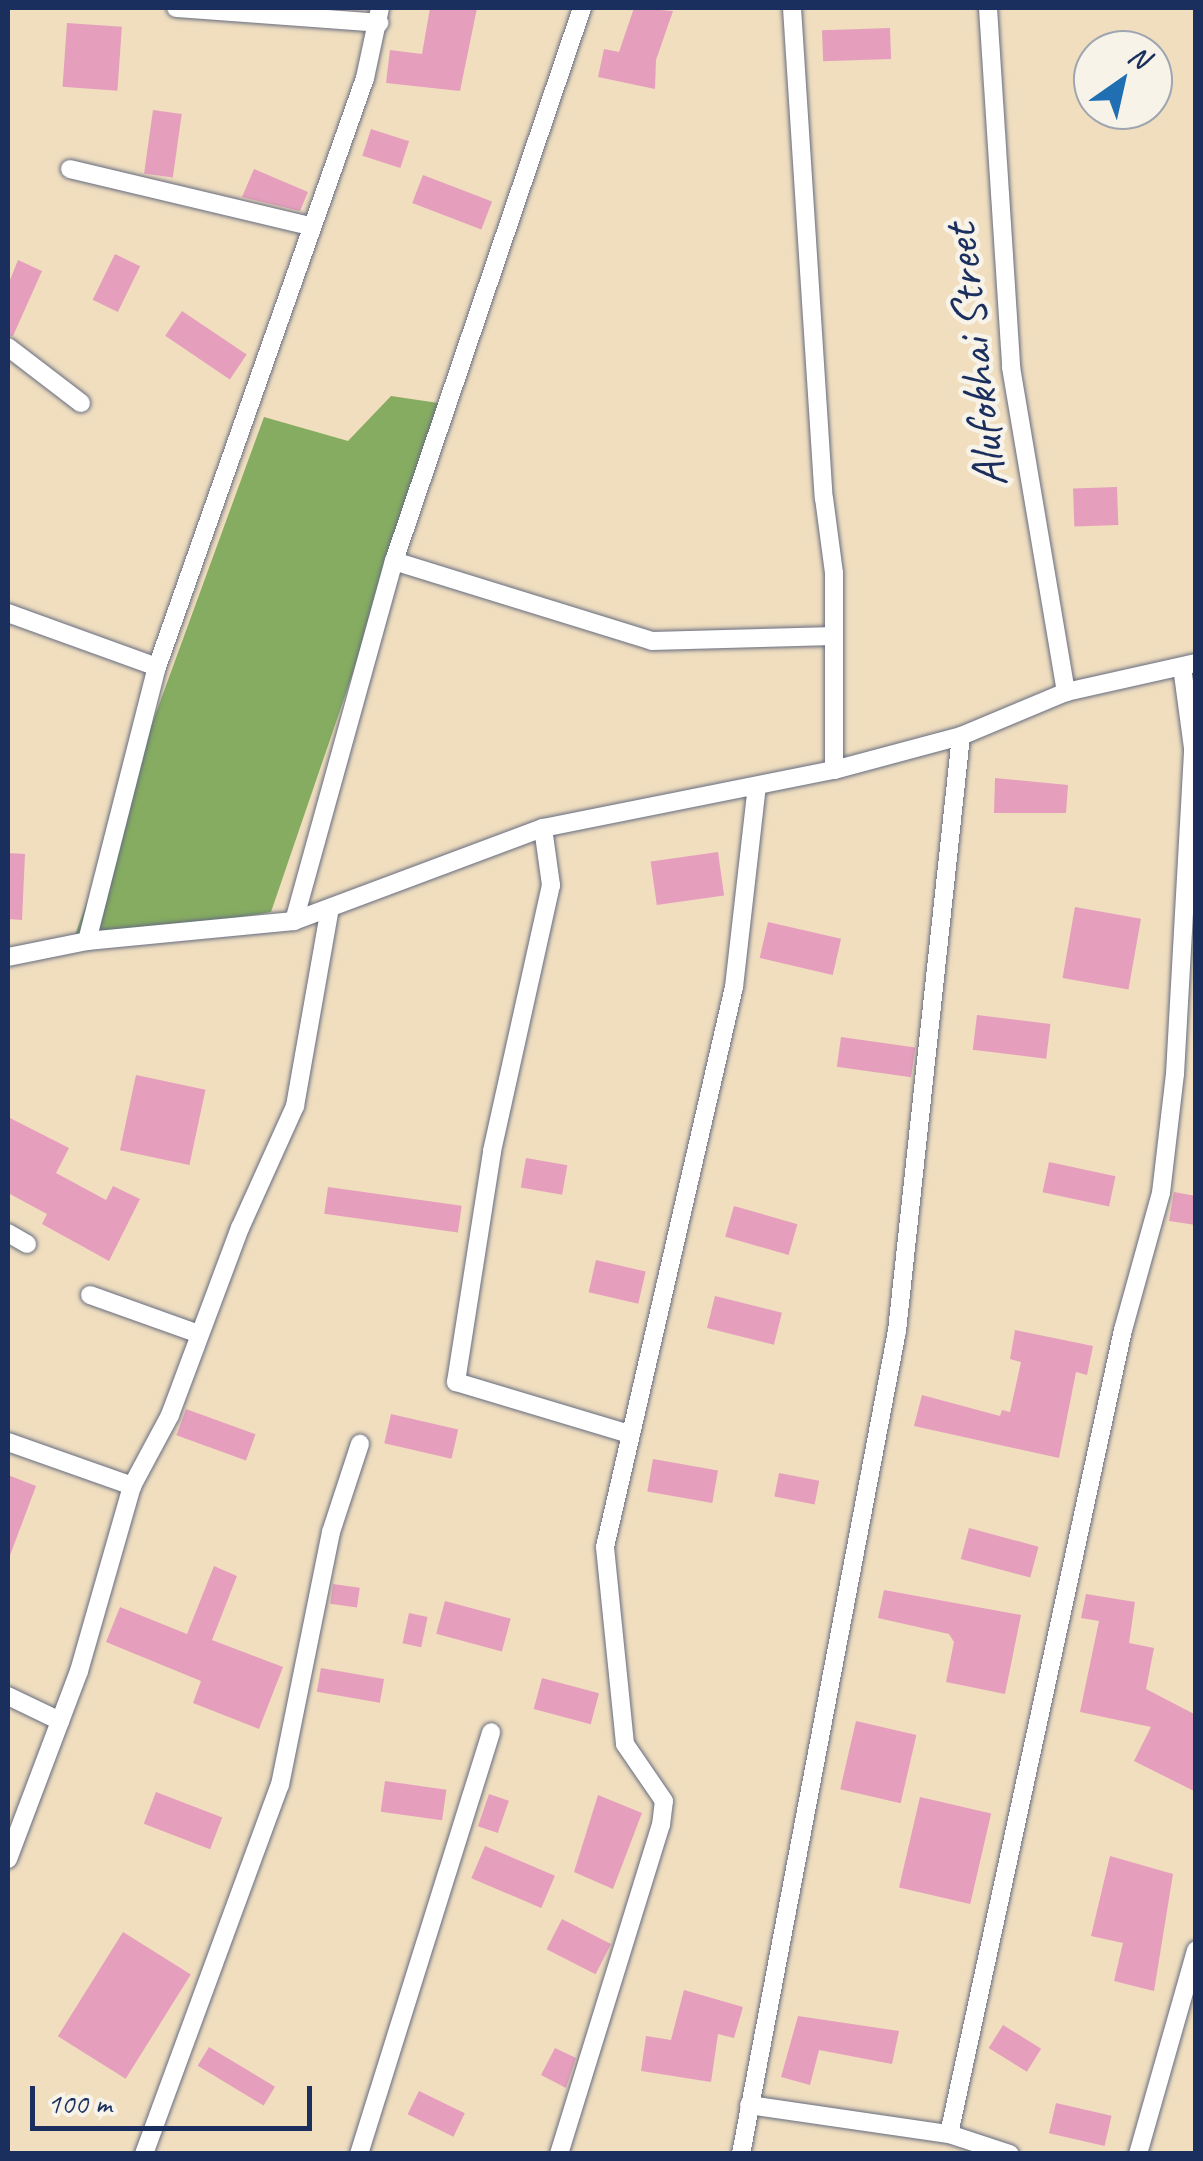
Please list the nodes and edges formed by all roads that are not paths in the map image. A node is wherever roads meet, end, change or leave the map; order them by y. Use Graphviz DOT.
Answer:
graph roads {
  1 [pos="176,8"];
  2 [pos="582,8"];
  3 [pos="792,8"];
  4 [pos="988,8"];
  5 [pos="379,15"];
  6 [pos="70,168"];
  7 [pos="309,226"];
  8 [pos="8,346"];
  9 [pos="81,403"];
  10 [pos="394,561"];
  11 [pos="8,613"];
  12 [pos="834,636"];
  13 [pos="1189,665"];
  14 [pos="157,667"];
  15 [pos="1066,692"];
  16 [pos="961,736"];
  17 [pos="834,770"];
  18 [pos="757,786"];
  19 [pos="544,828"];
  20 [pos="330,908"];
  21 [pos="294,921"];
  22 [pos="87,941"];
  23 [pos="8,957"];
  24 [pos="8,1233"];
  25 [pos="27,1244"];
  26 [pos="90,1295"];
  27 [pos="199,1334"];
  28 [pos="629,1434"];
  29 [pos="8,1442"];
  30 [pos="360,1444"];
  31 [pos="132,1486"];
  32 [pos="8,1696"];
  33 [pos="60,1722"];
  34 [pos="491,1732"];
  35 [pos="8,1858"];
  36 [pos="1196,1950"];
  37 [pos="749,2105"];
  38 [pos="949,2134"];
  39 [pos="144,2154"];
  40 [pos="359,2154"];
  41 [pos="559,2154"];
  42 [pos="741,2154"];
  43 [pos="1010,2154"];
  44 [pos="1138,2154"];
  1 -- 5 [label="street"];
  2 -- 10 [label="street"];
  3 -- 12 [label="street"];
  4 -- 15 [label="street, Alufokhai Street"];
  5 -- 7 [label="street"];
  6 -- 7 [label="street"];
  7 -- 14 [label="street"];
  8 -- 9 [label="street"];
  10 -- 12 [label="street"];
  10 -- 21 [label="street"];
  11 -- 14 [label="street"];
  12 -- 17 [label="street"];
  13 -- 15 [label="street"];
  13 -- 38 [label="street"];
  14 -- 22 [label="street"];
  15 -- 16 [label="street"];
  16 -- 17 [label="street"];
  16 -- 37 [label="street"];
  17 -- 18 [label="street"];
  18 -- 19 [label="street"];
  18 -- 28 [label="street"];
  19 -- 20 [label="street"];
  19 -- 28 [label="street"];
  20 -- 21 [label="street"];
  20 -- 27 [label="street"];
  21 -- 22 [label="street"];
  22 -- 23 [label="street"];
  24 -- 25 [label="street"];
  26 -- 27 [label="street"];
  27 -- 31 [label="street"];
  28 -- 41 [label="street"];
  29 -- 31 [label="street"];
  30 -- 39 [label="street"];
  31 -- 33 [label="street"];
  32 -- 33 [label="street"];
  33 -- 35 [label="street"];
  34 -- 40 [label="street"];
  36 -- 44 [label="street"];
  37 -- 38 [label="street"];
  37 -- 42 [label="street"];
  38 -- 43 [label="street"];
}
